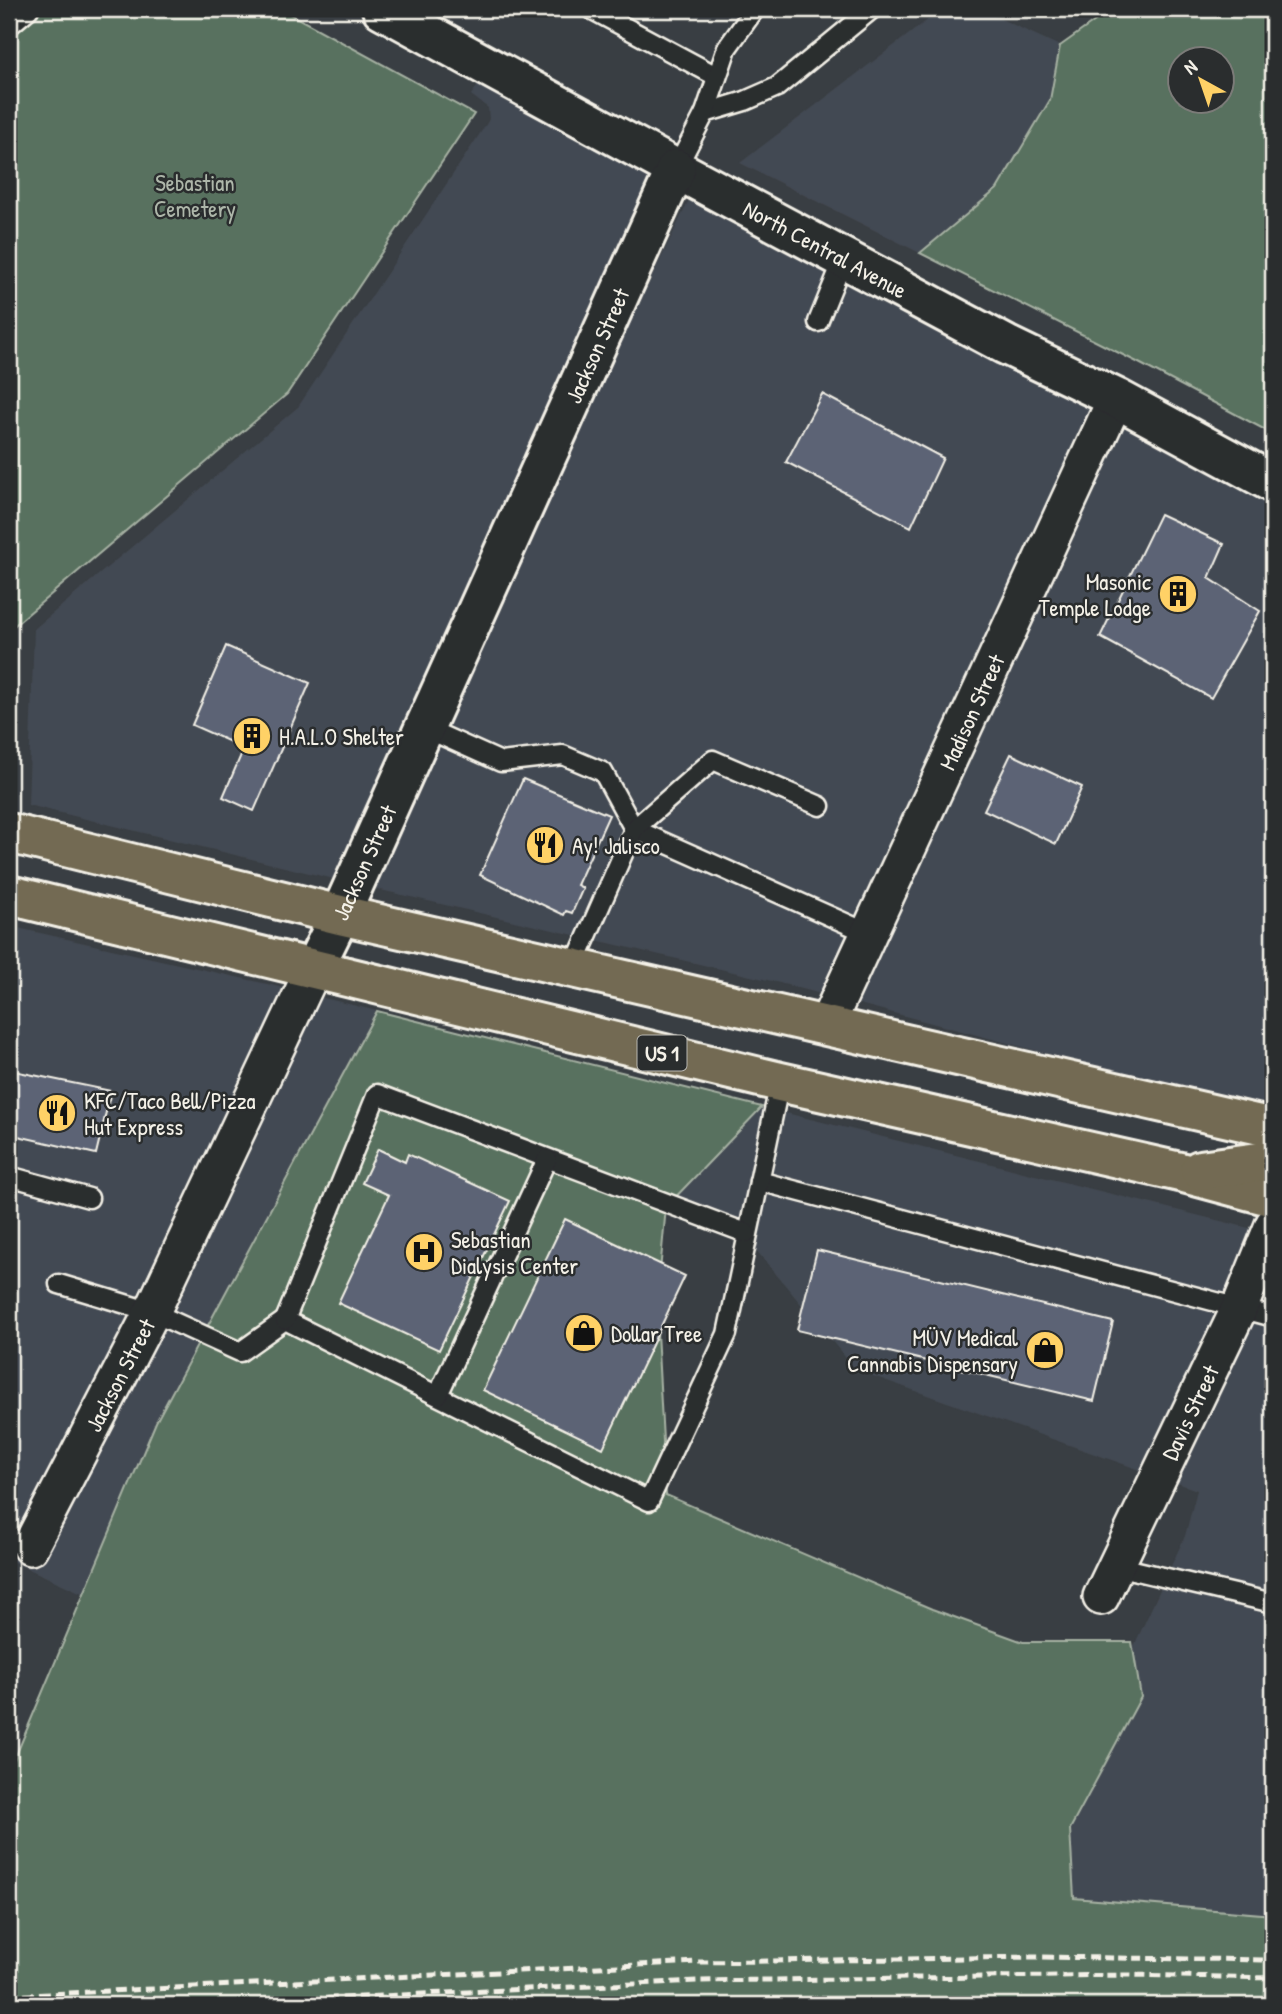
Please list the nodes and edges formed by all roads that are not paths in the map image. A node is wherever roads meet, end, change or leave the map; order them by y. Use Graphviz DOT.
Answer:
graph roads {
  1 [pos="29,9"];
  2 [pos="382,9"];
  3 [pos="591,9"];
  4 [pos="755,9"];
  5 [pos="872,9"];
  6 [pos="9,26"];
  7 [pos="716,76"];
  8 [pos="705,113"];
  9 [pos="676,169"];
  10 [pos="844,258"];
  11 [pos="818,322"];
  12 [pos="1116,398"];
  13 [pos="1273,482"];
  14 [pos="423,727"];
  15 [pos="820,806"];
  16 [pos="634,829"];
  17 [pos="9,833"];
  18 [pos="9,895"];
  19 [pos="340,915"];
  20 [pos="870,934"];
  21 [pos="573,968"];
  22 [pos="313,970"];
  23 [pos="826,1026"];
  24 [pos="780,1082"];
  25 [pos="1273,1128"];
  26 [pos="547,1159"];
  27 [pos="1273,1160"];
  28 [pos="1180,1172"];
  29 [pos="9,1176"];
  30 [pos="759,1181"];
  31 [pos="1273,1197"];
  32 [pos="89,1198"];
  33 [pos="1273,1225"];
  34 [pos="746,1233"];
  35 [pos="59,1284"];
  36 [pos="1239,1308"];
  37 [pos="152,1312"];
  38 [pos="1273,1317"];
  39 [pos="285,1320"];
  40 [pos="438,1395"];
  41 [pos="19,1542"];
  42 [pos="1116,1566"];
  43 [pos="1101,1597"];
  44 [pos="1273,1603"];
  1 -- 6 [label="lane"];
  2 -- 9 [label="street, North Central Avenue"];
  3 -- 7 [label="lane"];
  4 -- 7 [label="lane"];
  5 -- 8 [label="lane"];
  7 -- 8 [label="lane"];
  8 -- 9 [label="lane"];
  9 -- 10 [label="street, North Central Avenue"];
  9 -- 14 [label="street, Jackson Street"];
  10 -- 11 [label="lane"];
  10 -- 12 [label="street, North Central Avenue"];
  12 -- 13 [label="street, North Central Avenue"];
  12 -- 20 [label="street, Madison Street"];
  14 -- 16 [label="lane"];
  14 -- 19 [label="street, Jackson Street"];
  15 -- 16 [label="lane"];
  16 -- 20 [label="lane"];
  16 -- 21 [label="lane"];
  17 -- 19 [label="main road"];
  18 -- 22 [label="main road, US 1"];
  19 -- 21 [label="main road"];
  19 -- 22 [label="street, Jackson Street"];
  20 -- 23 [label="street, Madison Street"];
  21 -- 23 [label="main road"];
  22 -- 24 [label="main road, US 1"];
  22 -- 37 [label="street, Jackson Street"];
  23 -- 25 [label="main road"];
  24 -- 28 [label="main road, US 1"];
  24 -- 30 [label="lane"];
  26 -- 34 [label="lane"];
  26 -- 39 [label="lane"];
  26 -- 40 [label="lane"];
  27 -- 28 [label="main road"];
  28 -- 31 [label="main road, US 1"];
  29 -- 32 [label="lane"];
  30 -- 34 [label="lane"];
  30 -- 36 [label="lane"];
  33 -- 36 [label="street, Davis Street"];
  34 -- 40 [label="lane"];
  35 -- 37 [label="lane"];
  36 -- 38 [label="lane"];
  36 -- 42 [label="street, Davis Street"];
  37 -- 39 [label="lane"];
  37 -- 41 [label="street, Jackson Street"];
  39 -- 40 [label="lane"];
  42 -- 43 [label="street, Davis Street"];
  42 -- 44 [label="lane"];
}
